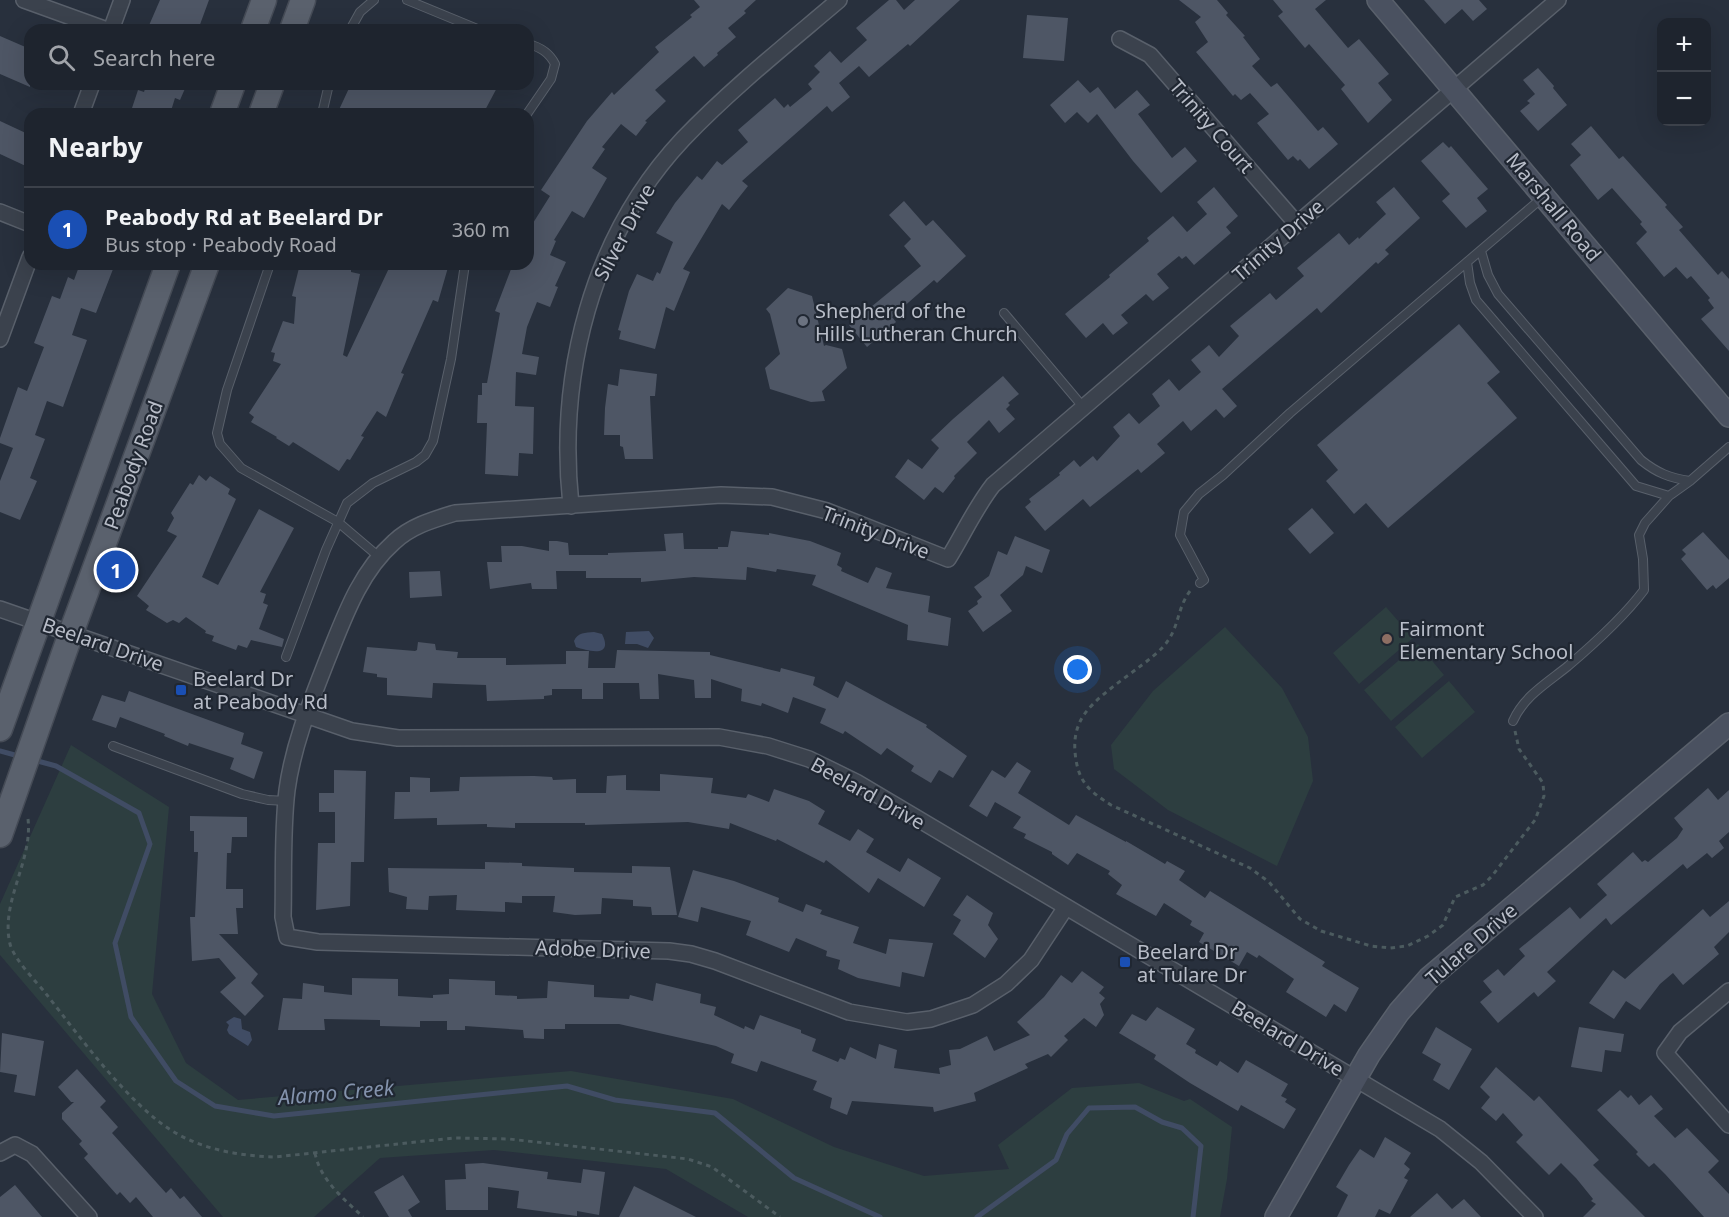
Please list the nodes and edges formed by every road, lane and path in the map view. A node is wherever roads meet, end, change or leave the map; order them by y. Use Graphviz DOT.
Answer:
graph roads {
  1 [pos="24,0"];
  2 [pos="122,0"];
  3 [pos="264,0"];
  4 [pos="303,0"];
  5 [pos="374,0"];
  6 [pos="406,0"];
  7 [pos="839,0"];
  8 [pos="1378,0"];
  9 [pos="1558,0"];
  10 [pos="92,24"];
  11 [pos="112,24"];
  12 [pos="255,24"];
  13 [pos="294,24"];
  14 [pos="353,24"];
  15 [pos="465,24"];
  16 [pos="1120,39"];
  17 [pos="534,46"];
  18 [pos="1454,89"];
  19 [pos="90,90"];
  20 [pos="231,90"];
  21 [pos="270,90"];
  22 [pos="328,90"];
  23 [pos="83,108"];
  24 [pos="224,108"];
  25 [pos="263,108"];
  26 [pos="323,108"];
  27 [pos="531,108"];
  28 [pos="1545,196"];
  29 [pos="0,212"];
  30 [pos="24,222"];
  31 [pos="1296,223"];
  32 [pos="1481,250"];
  33 [pos="1467,262"];
  34 [pos="25,270"];
  35 [pos="166,270"];
  36 [pos="205,270"];
  37 [pos="268,270"];
  38 [pos="464,270"];
  39 [pos="1004,313"];
  40 [pos="0,339"];
  41 [pos="1084,408"];
  42 [pos="1729,416"];
  43 [pos="1729,447"];
  44 [pos="1690,481"];
  45 [pos="1669,496"];
  46 [pos="571,506"];
  47 [pos="338,522"];
  48 [pos="378,556"];
  49 [pos="1200,583"];
  50 [pos="0,609"];
  51 [pos="38,622"];
  52 [pos="71,633"];
  53 [pos="286,657"];
  54 [pos="306,716"];
  55 [pos="3,720"];
  56 [pos="1513,721"];
  57 [pos="1728,727"];
  58 [pos="113,746"];
  59 [pos="287,801"];
  60 [pos="8,812"];
  61 [pos="0,835"];
  62 [pos="1066,907"];
  63 [pos="1729,991"];
  64 [pos="1355,1078"];
  65 [pos="1729,1125"];
  66 [pos="0,1153"];
  67 [pos="315,1153"];
  68 [pos="90,1217"];
  69 [pos="363,1217"];
  70 [pos="780,1217"];
  71 [pos="1276,1217"];
  72 [pos="1535,1217"];
  1 -- 10 [label="street"];
  2 -- 11 [label="street"];
  3 -- 12 [label="main road"];
  4 -- 13 [label="main road"];
  5 -- 14 [label="lane"];
  6 -- 15 [label="lane"];
  7 -- 46 [label="street, Silver Drive"];
  8 -- 18 [label="street, Marshall Road"];
  9 -- 18 [label="street, Trinity Drive"];
  16 -- 31 [label="street, Trinity Court"];
  17 -- 27 [label="lane"];
  18 -- 28 [label="street, Marshall Road"];
  18 -- 31 [label="street, Trinity Drive"];
  19 -- 23 [label="street"];
  20 -- 24 [label="main road"];
  21 -- 25 [label="main road"];
  22 -- 26 [label="lane"];
  28 -- 32 [label="lane"];
  28 -- 42 [label="street, Marshall Road"];
  29 -- 30 [label="street"];
  31 -- 41 [label="street, Trinity Drive"];
  32 -- 33 [label="lane"];
  32 -- 44 [label="lane"];
  33 -- 45 [label="lane"];
  33 -- 49 [label="lane"];
  34 -- 40 [label="street"];
  35 -- 51 [label="main road, Peabody Road"];
  36 -- 52 [label="main road, Peabody Road"];
  37 -- 47 [label="lane"];
  38 -- 47 [label="lane"];
  39 -- 41 [label="lane"];
  41 -- 46 [label="street, Trinity Drive"];
  43 -- 44 [label="lane"];
  44 -- 45 [label="lane"];
  45 -- 56 [label="lane"];
  46 -- 48 [label="street, Trinity Drive"];
  47 -- 48 [label="lane"];
  47 -- 53 [label="lane"];
  48 -- 54 [label="street, Trinity Drive"];
  49 -- 56 [label="path"];
  50 -- 51 [label="street, Beelard Drive"];
  51 -- 52 [label="street, Beelard Drive"];
  51 -- 55 [label="main road, Peabody Road"];
  52 -- 54 [label="street, Beelard Drive"];
  52 -- 60 [label="main road, Peabody Road"];
  54 -- 59 [label="street, Adobe Drive"];
  54 -- 62 [label="street, Beelard Drive"];
  57 -- 64 [label="street, Tulare Drive"];
  58 -- 59 [label="lane"];
  59 -- 62 [label="street, Adobe Drive"];
  60 -- 61 [label="main road, Peabody Road"];
  60 -- 67 [label="path"];
  62 -- 64 [label="street, Beelard Drive"];
  63 -- 65 [label="street"];
  64 -- 71 [label="street, Tulare Drive"];
  64 -- 72 [label="street, Beelard Drive"];
  66 -- 68 [label="street"];
  67 -- 69 [label="path"];
  67 -- 70 [label="path"];
}
